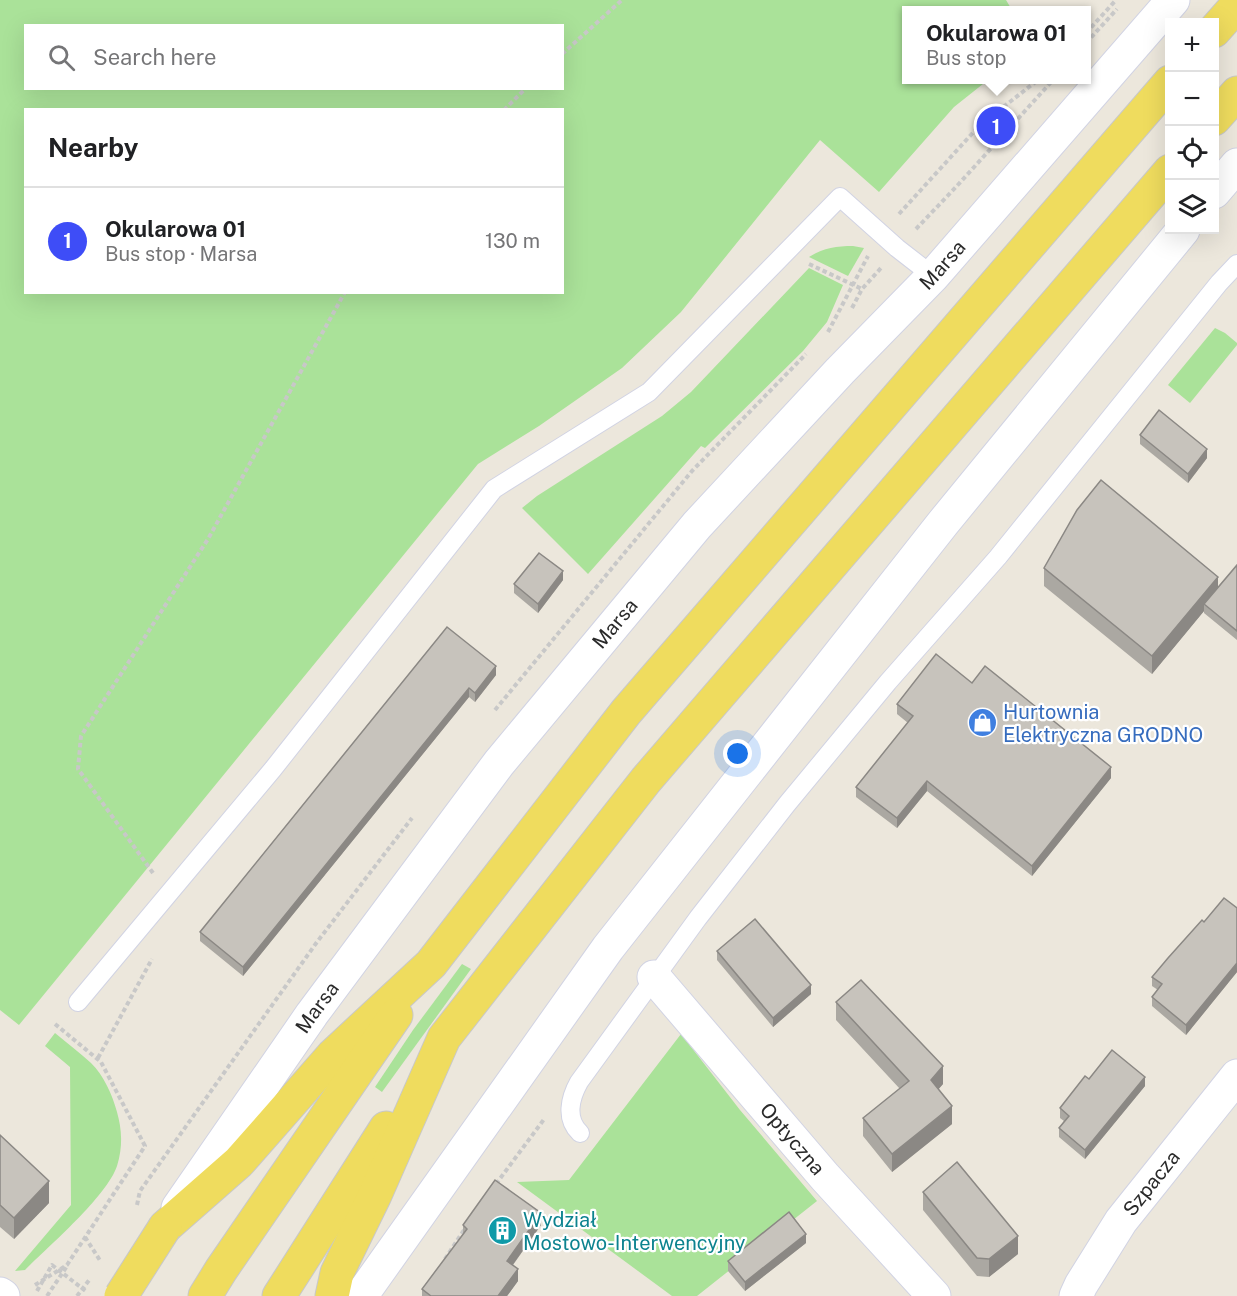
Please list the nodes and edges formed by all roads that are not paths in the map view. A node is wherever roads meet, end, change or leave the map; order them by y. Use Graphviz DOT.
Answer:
graph roads {
  1 [pos="1173,0"];
  2 [pos="1237,5"];
  3 [pos="1219,26"];
  4 [pos="1165,88"];
  5 [pos="1237,93"];
  6 [pos="1219,114"];
  7 [pos="1237,165"];
  8 [pos="1165,177"];
  9 [pos="1219,187"];
  10 [pos="1180,234"];
  11 [pos="1237,264"];
  12 [pos="933,276"];
  13 [pos="431,964"];
  14 [pos="654,977"];
  15 [pos="78,1002"];
  16 [pos="444,1038"];
  17 [pos="1237,1076"];
  18 [pos="580,1133"];
  19 [pos="165,1227"];
  20 [pos="213,1283"];
  21 [pos="121,1296"];
  22 [pos="279,1296"];
  23 [pos="332,1296"];
  24 [pos="361,1296"];
  25 [pos="933,1296"];
  26 [pos="1076,1296"];
  1 -- 12 [label="main road, Marsa"];
  2 -- 3 [label="main road"];
  4 -- 13 [label="main road"];
  5 -- 6 [label="main road"];
  7 -- 9 [label="main road"];
  8 -- 16 [label="main road"];
  10 -- 24 [label="main road"];
  11 -- 14 [label="lane"];
  12 -- 15 [label="lane"];
  12 -- 19 [label="main road, Marsa"];
  13 -- 19 [label="main road"];
  13 -- 20 [label="main road"];
  14 -- 18 [label="lane"];
  14 -- 25 [label="main road, Optyczna"];
  16 -- 22 [label="main road"];
  16 -- 23 [label="main road"];
  17 -- 26 [label="main road, Szpacza"];
  19 -- 21 [label="main road, Marsa, bridge"];
}
